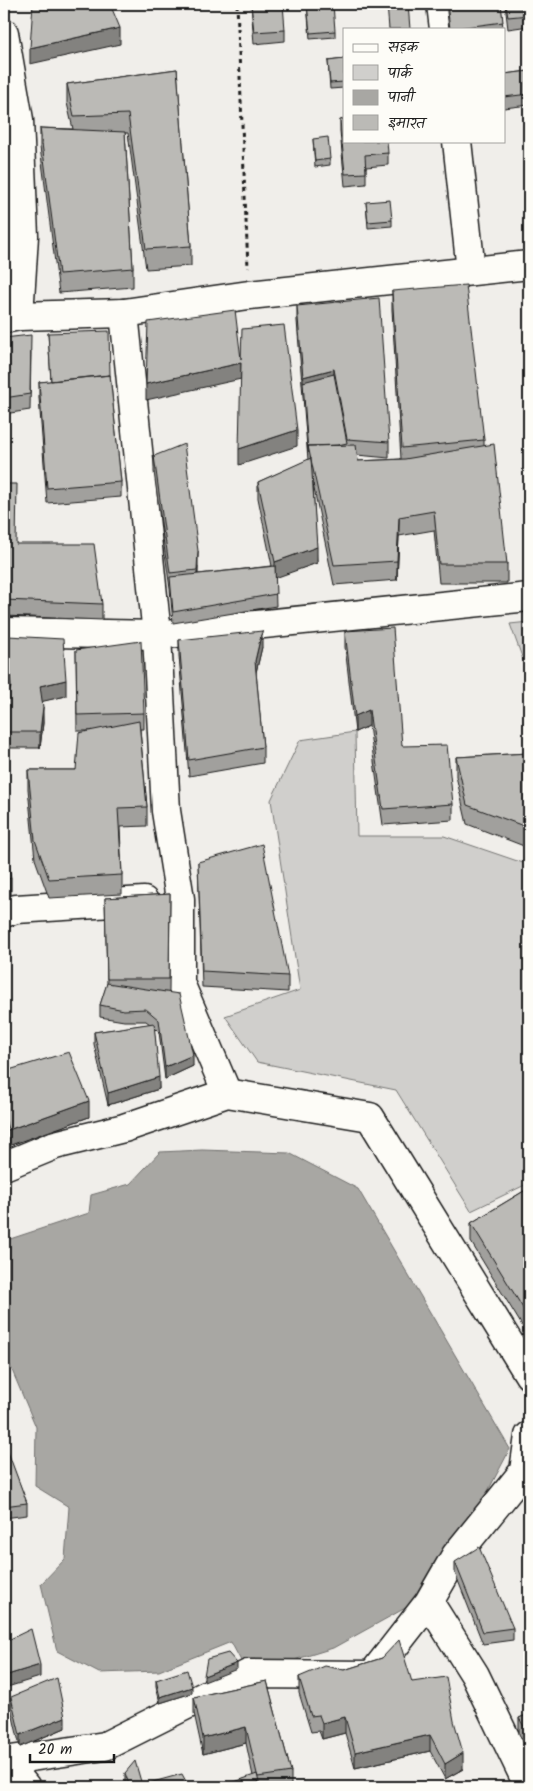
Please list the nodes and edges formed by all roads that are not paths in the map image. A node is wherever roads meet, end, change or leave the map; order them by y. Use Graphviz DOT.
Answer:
graph roads {
  1 [pos="441,4"];
  2 [pos="444,28"];
  3 [pos="4,33"];
  4 [pos="457,142"];
  5 [pos="529,265"];
  6 [pos="471,271"];
  7 [pos="124,313"];
  8 [pos="11,318"];
  9 [pos="529,597"];
  10 [pos="4,632"];
  11 [pos="157,635"];
  12 [pos="180,899"];
  13 [pos="4,913"];
  14 [pos="227,1094"];
  15 [pos="4,1166"];
  16 [pos="529,1375"];
  17 [pos="529,1436"];
  18 [pos="429,1602"];
  19 [pos="4,1760"];
  20 [pos="26,1787"];
  21 [pos="529,1787"];
  1 -- 2 [label="street"];
  3 -- 8 [label="street"];
  4 -- 6 [label="street"];
  5 -- 6 [label="street"];
  6 -- 7 [label="street"];
  7 -- 8 [label="street"];
  7 -- 11 [label="street"];
  9 -- 11 [label="street"];
  10 -- 11 [label="street"];
  11 -- 12 [label="street"];
  12 -- 13 [label="street"];
  12 -- 14 [label="street"];
  14 -- 15 [label="street"];
  14 -- 16 [label="street"];
  17 -- 18 [label="street"];
  18 -- 19 [label="street"];
  18 -- 21 [label="street"];
  19 -- 20 [label="street"];
}
